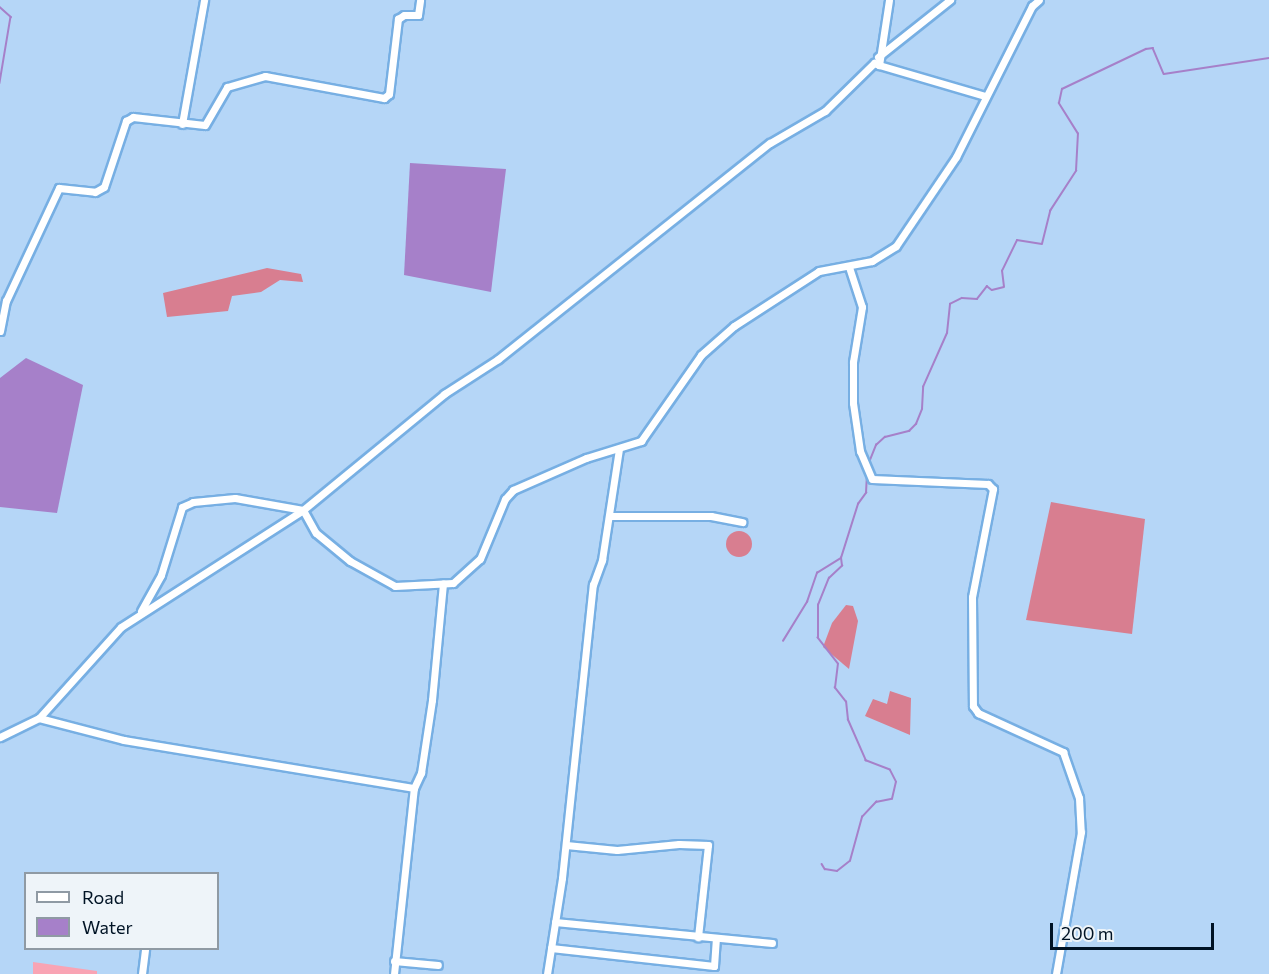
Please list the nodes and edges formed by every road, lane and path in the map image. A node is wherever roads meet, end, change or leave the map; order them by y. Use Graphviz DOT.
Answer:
graph roads {
  1 [pos="204,0"];
  2 [pos="420,0"];
  3 [pos="889,0"];
  4 [pos="950,0"];
  5 [pos="1039,0"];
  6 [pos="879,61"];
  7 [pos="985,96"];
  8 [pos="182,124"];
  9 [pos="849,267"];
  10 [pos="0,331"];
  11 [pos="619,449"];
  12 [pos="303,510"];
  13 [pos="609,516"];
  14 [pos="742,522"];
  15 [pos="443,584"];
  16 [pos="138,615"];
  17 [pos="39,718"];
  18 [pos="0,737"];
  19 [pos="414,788"];
  20 [pos="566,845"];
  21 [pos="555,922"];
  22 [pos="698,937"];
  23 [pos="716,938"];
  24 [pos="772,943"];
  25 [pos="551,948"];
  26 [pos="145,950"];
  27 [pos="394,962"];
  28 [pos="438,965"];
  29 [pos="142,974"];
  30 [pos="394,974"];
  31 [pos="547,974"];
  32 [pos="1056,974"];
  1 -- 8 [label="street"];
  2 -- 8 [label="street"];
  3 -- 6 [label="street"];
  4 -- 6 [label="street"];
  5 -- 7 [label="street"];
  6 -- 7 [label="street"];
  6 -- 12 [label="street"];
  7 -- 9 [label="street"];
  8 -- 10 [label="street"];
  9 -- 11 [label="street"];
  9 -- 32 [label="street"];
  11 -- 13 [label="street"];
  11 -- 15 [label="street"];
  12 -- 15 [label="street"];
  12 -- 16 [label="street"];
  12 -- 16 [label="street"];
  13 -- 14 [label="street"];
  13 -- 20 [label="street"];
  15 -- 19 [label="street"];
  16 -- 17 [label="street"];
  17 -- 18 [label="street"];
  17 -- 19 [label="street"];
  19 -- 27 [label="street"];
  20 -- 21 [label="street"];
  20 -- 22 [label="street"];
  21 -- 22 [label="street"];
  21 -- 25 [label="street"];
  22 -- 23 [label="street"];
  23 -- 24 [label="street"];
  23 -- 25 [label="street"];
  25 -- 31 [label="street"];
  26 -- 29 [label="street"];
  27 -- 28 [label="street"];
  27 -- 30 [label="street"];
}
